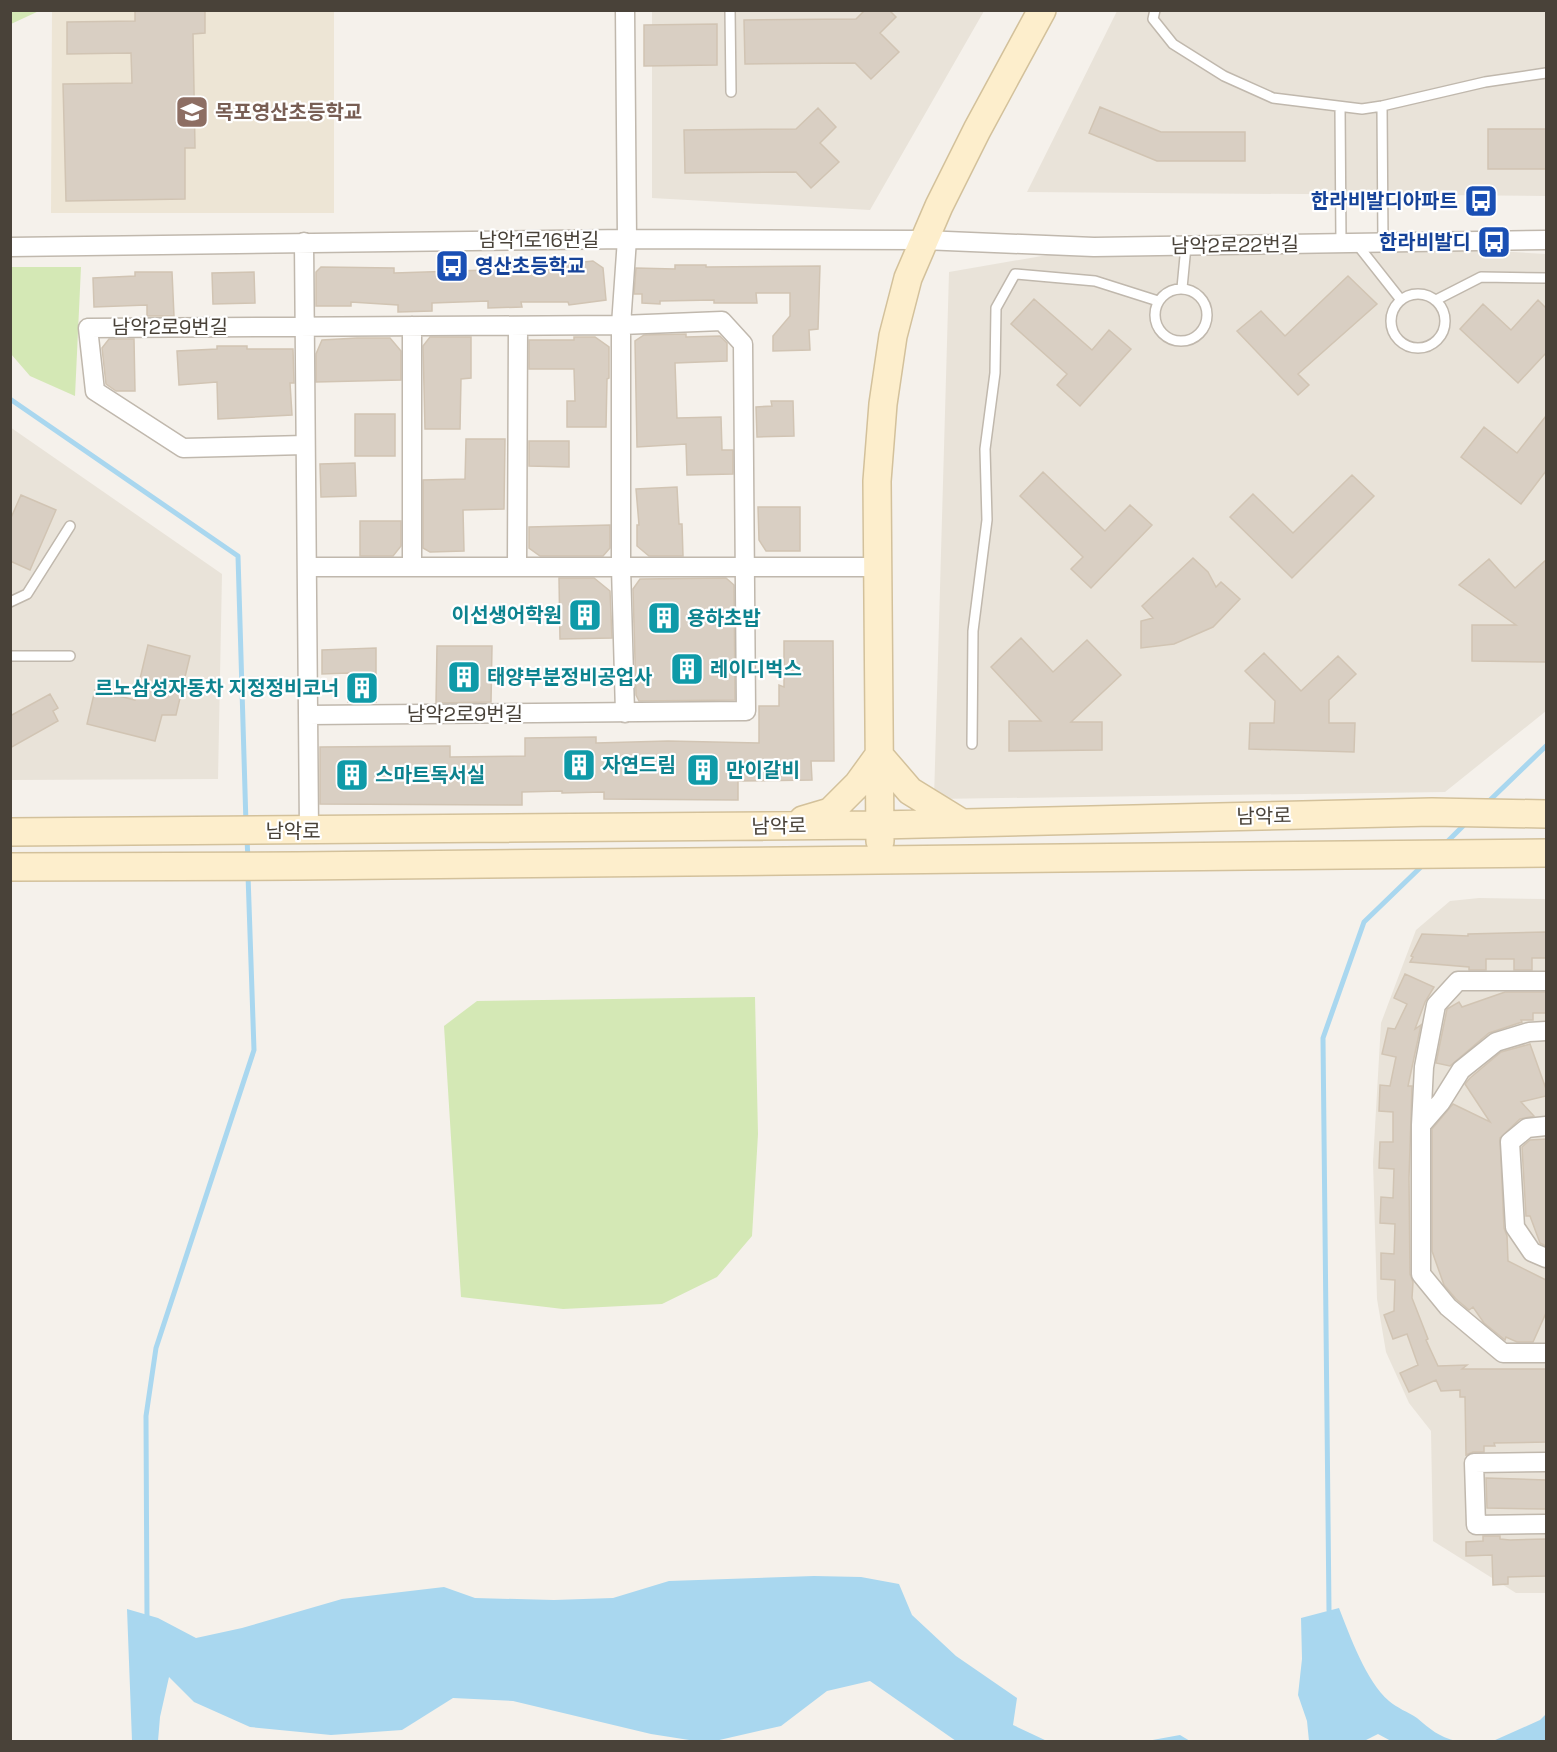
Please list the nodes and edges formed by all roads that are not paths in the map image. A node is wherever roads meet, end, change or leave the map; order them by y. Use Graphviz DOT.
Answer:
graph roads {
  1 [pos="625,10"];
  2 [pos="730,10"];
  3 [pos="1042,10"];
  4 [pos="1155,10"];
  5 [pos="1546,73"];
  6 [pos="731,92"];
  7 [pos="1382,106"];
  8 [pos="1340,107"];
  9 [pos="627,239"];
  10 [pos="923,240"];
  11 [pos="1546,240"];
  12 [pos="304,242"];
  13 [pos="1349,243"];
  14 [pos="1383,243"];
  15 [pos="1186,246"];
  16 [pos="10,247"];
  17 [pos="1546,278"];
  18 [pos="1182,288"];
  19 [pos="1401,300"];
  20 [pos="1436,300"];
  21 [pos="1158,301"];
  22 [pos="621,325"];
  23 [pos="412,326"];
  24 [pos="518,326"];
  25 [pos="304,327"];
  26 [pos="306,446"];
  27 [pos="70,526"];
  28 [pos="307,567"];
  29 [pos="412,567"];
  30 [pos="518,567"];
  31 [pos="621,567"];
  32 [pos="744,567"];
  33 [pos="878,567"];
  34 [pos="10,602"];
  35 [pos="10,656"];
  36 [pos="70,656"];
  37 [pos="625,713"];
  38 [pos="308,715"];
  39 [pos="972,744"];
  40 [pos="879,755"];
  41 [pos="1539,814"];
  42 [pos="962,823"];
  43 [pos="880,825"];
  44 [pos="783,826"];
  45 [pos="301,831"];
  46 [pos="10,832"];
  47 [pos="1546,853"];
  48 [pos="881,861"];
  49 [pos="10,867"];
  50 [pos="1546,981"];
  51 [pos="1546,1031"];
  52 [pos="1421,1125"];
  53 [pos="1546,1126"];
  54 [pos="1546,1258"];
  55 [pos="1546,1353"];
  56 [pos="1546,1462"];
  57 [pos="1546,1524"];
  1 -- 9 [label="street"];
  2 -- 6 [label="lane"];
  3 -- 10 [label="street"];
  4 -- 8 [label="lane"];
  5 -- 7 [label="lane"];
  7 -- 8 [label="lane"];
  7 -- 14 [label="lane"];
  8 -- 13 [label="lane"];
  9 -- 10 [label="street, 남악1로16번길"];
  9 -- 12 [label="street, 남악1로16번길"];
  9 -- 22 [label="street"];
  10 -- 15 [label="street, 남악2로22번길"];
  10 -- 33 [label="street"];
  11 -- 14 [label="street, 남악2로22번길"];
  12 -- 16 [label="street, 남악1로16번길"];
  12 -- 25 [label="street"];
  13 -- 14 [label="street, 남악2로22번길"];
  13 -- 15 [label="street, 남악2로22번길"];
  13 -- 19 [label="lane"];
  15 -- 18 [label="lane"];
  17 -- 20 [label="lane"];
  18 -- 21 [label="lane"];
  18 -- 21 [label="lane"];
  19 -- 20 [label="lane"];
  19 -- 20 [label="lane"];
  21 -- 39 [label="lane"];
  22 -- 24 [label="street, 남악2로9번길"];
  22 -- 31 [label="street"];
  22 -- 32 [label="street, 남악2로9번길"];
  23 -- 24 [label="street, 남악2로9번길"];
  23 -- 25 [label="street, 남악2로9번길"];
  23 -- 29 [label="street"];
  24 -- 30 [label="street"];
  25 -- 26 [label="street"];
  25 -- 26 [label="street, 남악2로9번길"];
  26 -- 28 [label="street"];
  27 -- 34 [label="lane"];
  28 -- 29 [label="street"];
  28 -- 38 [label="street"];
  29 -- 30 [label="street"];
  30 -- 31 [label="street"];
  31 -- 32 [label="street"];
  31 -- 37 [label="street"];
  32 -- 33 [label="street"];
  32 -- 37 [label="street, 남악2로9번길"];
  33 -- 40 [label="street"];
  35 -- 36 [label="lane"];
  37 -- 38 [label="street, 남악2로9번길"];
  38 -- 45 [label="street"];
  40 -- 42 [label="street"];
  40 -- 43 [label="street"];
  40 -- 44 [label="street"];
  41 -- 42 [label="street, 남악로"];
  42 -- 43 [label="street, 남악로"];
  43 -- 44 [label="street, 남악로"];
  43 -- 48 [label="street"];
  44 -- 45 [label="street, 남악로"];
  45 -- 46 [label="street, 남악로"];
  47 -- 48 [label="street, 남악로"];
  48 -- 49 [label="street, 남악로"];
  50 -- 52 [label="street"];
  51 -- 52 [label="street"];
  52 -- 55 [label="street"];
  53 -- 54 [label="street"];
  56 -- 57 [label="street"];
}
